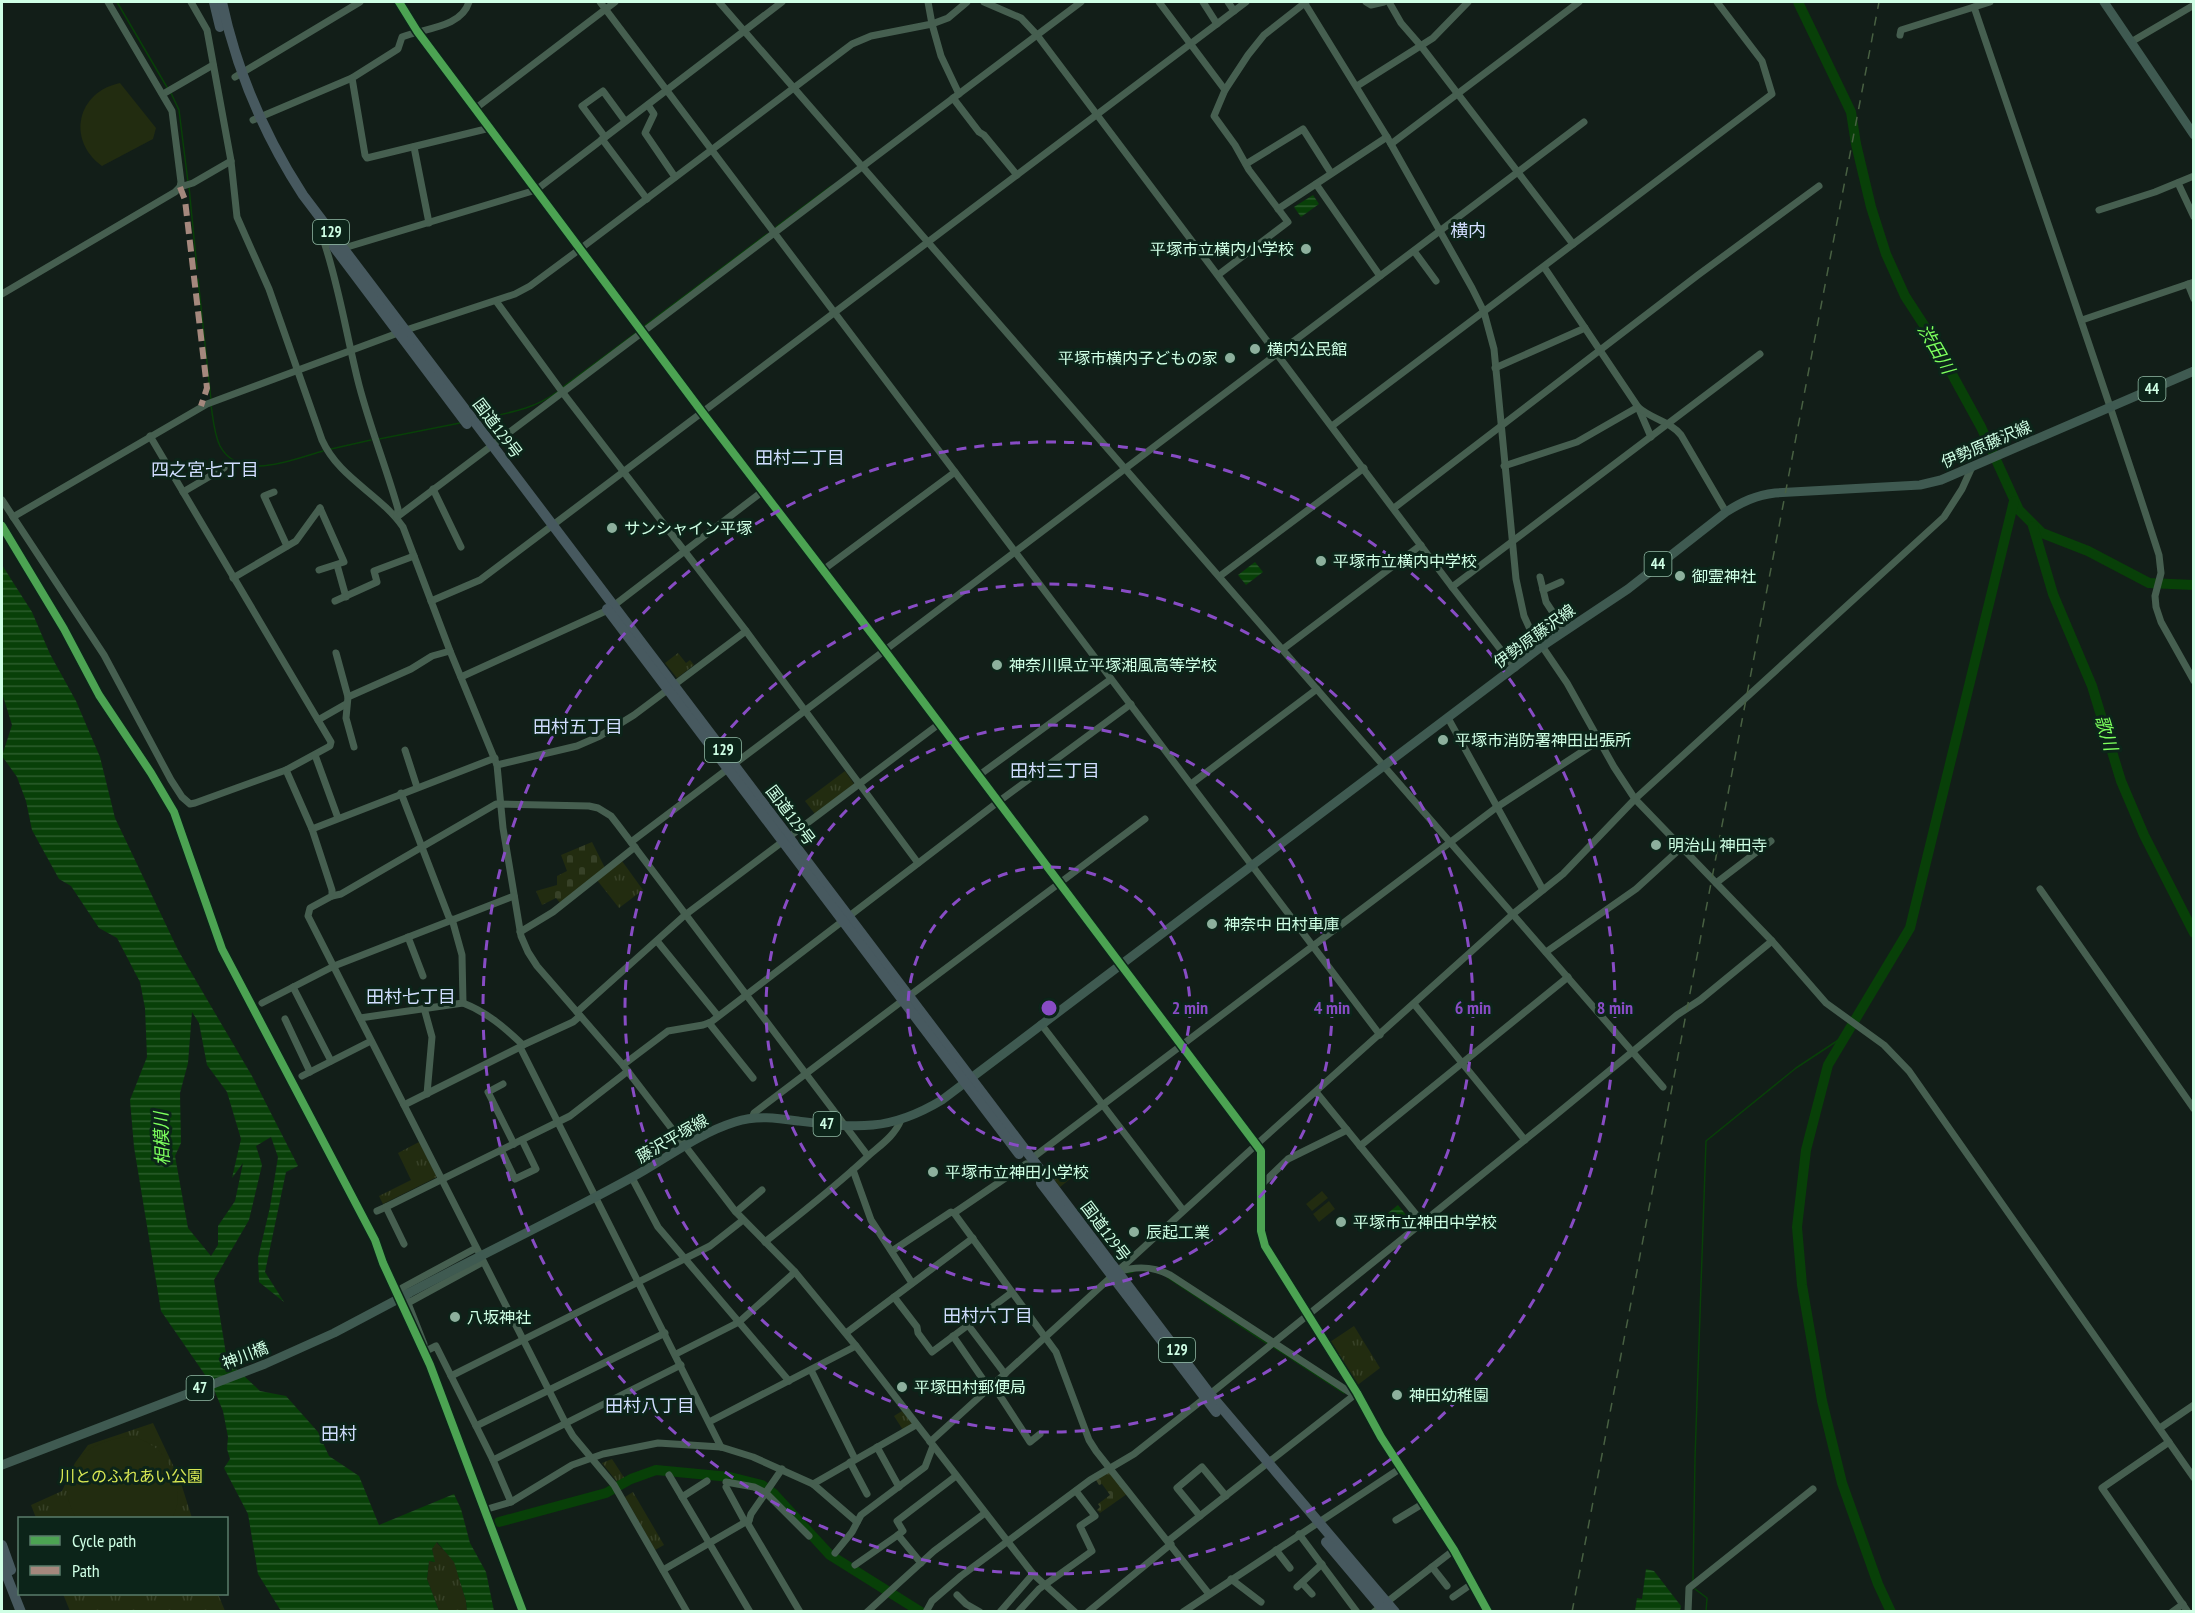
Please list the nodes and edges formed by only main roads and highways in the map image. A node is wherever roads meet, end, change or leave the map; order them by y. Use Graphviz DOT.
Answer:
graph roads {
  1 [pos="214,2"];
  2 [pos="222,2"];
  3 [pos="2104,2"];
  4 [pos="223,26"];
  5 [pos="256,119"];
  6 [pos="2193,135"];
  7 [pos="339,257"];
  8 [pos="402,332"];
  9 [pos="2193,371"];
  10 [pos="968,1081"];
  11 [pos="402,1299"];
  12 [pos="2,1465"];
  13 [pos="2,1545"];
  14 [pos="2,1564"];
  15 [pos="18,1587"];
  16 [pos="21,1595"];
  17 [pos="1382,1608"];
  18 [pos="22,1611"];
  19 [pos="28,1611"];
  20 [pos="1395,1611"];
  1 -- 4 [label="highway, 国道129号 / 129"];
  2 -- 4 [label="highway, 国道129号 / 129"];
  3 -- 6 [label="main road"];
  4 -- 5 [label="highway, 国道129号 / 129"];
  5 -- 7 [label="highway, 国道129号 / 129"];
  5 -- 7 [label="highway, 国道129号 / 129"];
  7 -- 8 [label="highway, 国道129号 / 129"];
  7 -- 8 [label="highway, 国道129号 / 129"];
  8 -- 10 [label="highway, 国道129号 / 129"];
  9 -- 10 [label="main road, 伊勢原藤沢線 / 44"];
  10 -- 11 [label="main road, 藤沢平塚線 / 47"];
  10 -- 17 [label="highway, 国道129号 / 129"];
  11 -- 12 [label="main road, 神川橋 / 47"];
  13 -- 15 [label="highway"];
  14 -- 18 [label="highway"];
  16 -- 19 [label="highway"];
  17 -- 20 [label="highway, 国道129号 / 129"];
}
